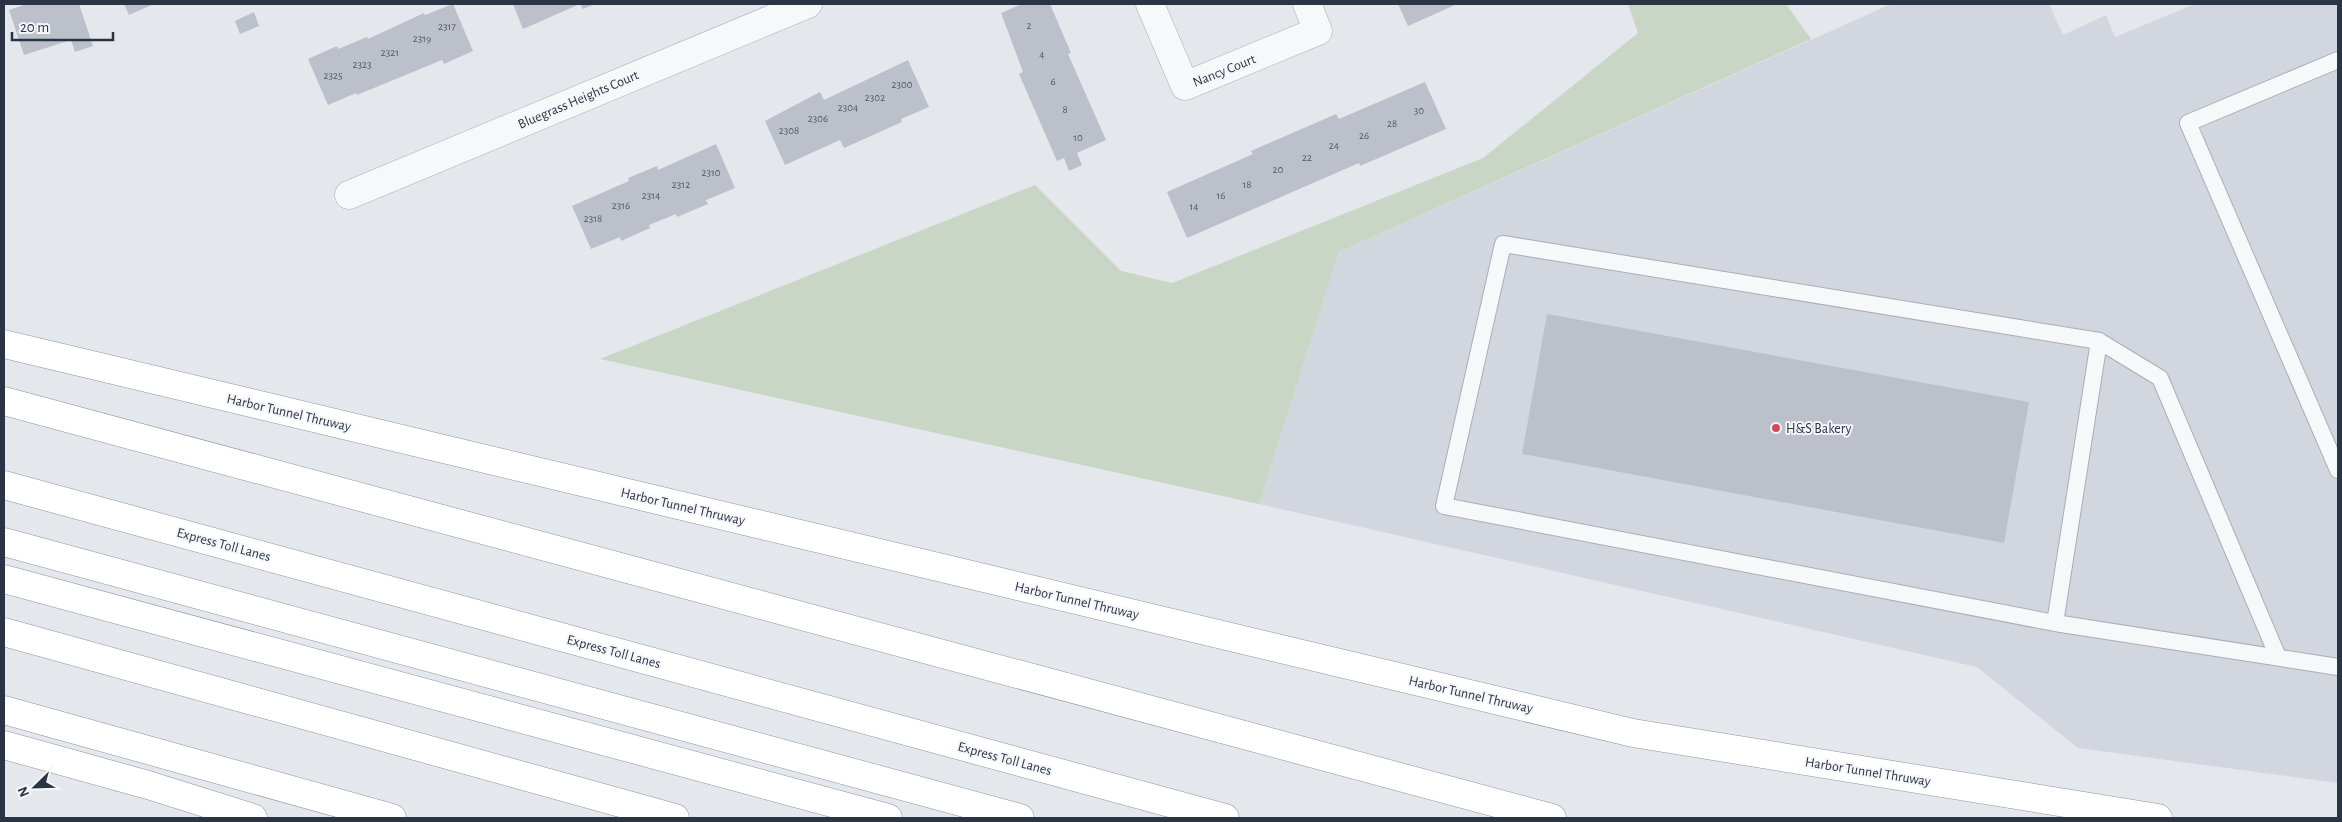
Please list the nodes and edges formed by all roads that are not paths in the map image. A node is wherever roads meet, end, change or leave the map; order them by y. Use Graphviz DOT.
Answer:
graph roads {
  1 [pos="808,4"];
  2 [pos="1150,4"];
  3 [pos="1306,4"];
  4 [pos="2338,60"];
  5 [pos="349,195"];
  6 [pos="2099,341"];
  7 [pos="4,344"];
  8 [pos="4,400"];
  9 [pos="2338,470"];
  10 [pos="4,485"];
  11 [pos="4,542"];
  12 [pos="4,578"];
  13 [pos="2055,623"];
  14 [pos="4,632"];
  15 [pos="2278,657"];
  16 [pos="2338,667"];
  17 [pos="4,710"];
  18 [pos="4,745"];
  19 [pos="253,818"];
  20 [pos="392,818"];
  21 [pos="675,818"];
  22 [pos="888,818"];
  23 [pos="1020,818"];
  24 [pos="1225,818"];
  25 [pos="1552,818"];
  26 [pos="2158,818"];
  1 -- 5 [label="street, Bluegrass Heights Court"];
  2 -- 3 [label="street, Nancy Court"];
  4 -- 9 [label="lane"];
  6 -- 13 [label="lane"];
  6 -- 13 [label="lane"];
  6 -- 15 [label="lane"];
  7 -- 26 [label="highway, Harbor Tunnel Thruway"];
  8 -- 25 [label="highway"];
  10 -- 24 [label="highway, Express Toll Lanes"];
  11 -- 23 [label="highway"];
  12 -- 22 [label="highway"];
  13 -- 15 [label="lane"];
  14 -- 21 [label="highway"];
  15 -- 16 [label="lane"];
  17 -- 20 [label="highway"];
  18 -- 19 [label="highway"];
}
